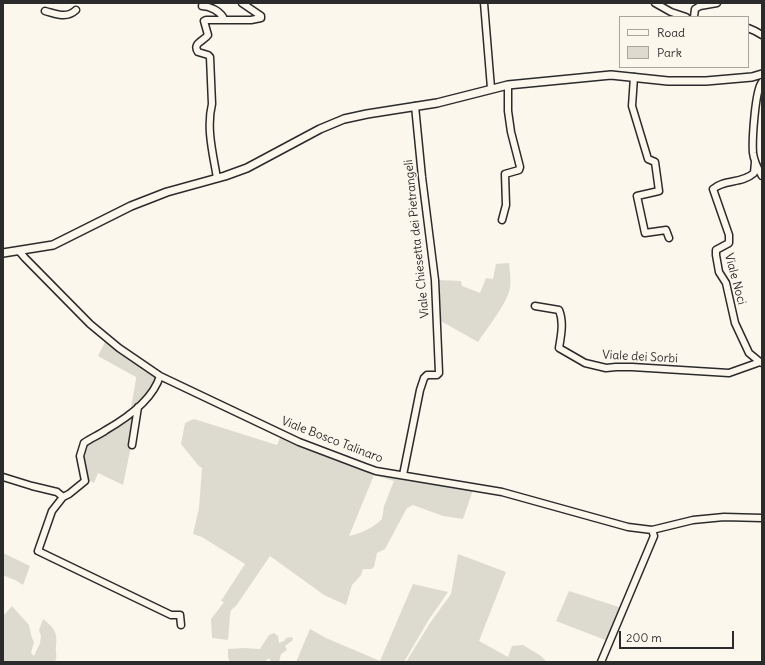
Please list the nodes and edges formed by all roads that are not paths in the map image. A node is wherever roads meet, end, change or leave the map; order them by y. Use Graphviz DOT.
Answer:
graph roads {
  1 [pos="242,3"];
  2 [pos="484,3"];
  3 [pos="655,3"];
  4 [pos="717,3"];
  5 [pos="202,6"];
  6 [pos="76,10"];
  7 [pos="45,11"];
  8 [pos="683,16"];
  9 [pos="694,16"];
  10 [pos="221,19"];
  11 [pos="749,28"];
  12 [pos="762,36"];
  13 [pos="762,74"];
  14 [pos="634,77"];
  15 [pos="762,82"];
  16 [pos="508,85"];
  17 [pos="491,88"];
  18 [pos="415,106"];
  19 [pos="755,162"];
  20 [pos="762,176"];
  21 [pos="217,178"];
  22 [pos="502,220"];
  23 [pos="669,238"];
  24 [pos="19,250"];
  25 [pos="3,252"];
  26 [pos="535,306"];
  27 [pos="761,362"];
  28 [pos="160,376"];
  29 [pos="138,407"];
  30 [pos="132,445"];
  31 [pos="403,475"];
  32 [pos="3,477"];
  33 [pos="63,497"];
  34 [pos="762,518"];
  35 [pos="652,530"];
  36 [pos="181,625"];
  37 [pos="601,662"];
  1 -- 10 [label="street"];
  2 -- 17 [label="street"];
  3 -- 8 [label="street"];
  4 -- 9 [label="street"];
  5 -- 10 [label="street"];
  6 -- 7 [label="street"];
  10 -- 21 [label="street"];
  11 -- 12 [label="street"];
  13 -- 14 [label="main road"];
  14 -- 16 [label="main road"];
  14 -- 23 [label="street"];
  15 -- 19 [label="street"];
  16 -- 17 [label="main road"];
  16 -- 22 [label="street"];
  17 -- 18 [label="main road"];
  18 -- 21 [label="main road"];
  18 -- 31 [label="street, Viale Chiesetta dei Pietrangeli"];
  19 -- 20 [label="street"];
  19 -- 27 [label="street, Viale Noci"];
  21 -- 24 [label="main road"];
  24 -- 25 [label="main road"];
  24 -- 28 [label="street, Viale Bosco Talinaro"];
  26 -- 27 [label="street, Viale dei Sorbi"];
  28 -- 29 [label="street"];
  28 -- 31 [label="street, Viale Bosco Talinaro"];
  29 -- 30 [label="street"];
  29 -- 33 [label="street"];
  31 -- 35 [label="street, Viale Bosco Talinaro"];
  32 -- 33 [label="street"];
  33 -- 36 [label="street"];
  34 -- 35 [label="street, Viale Bosco Talinaro"];
  35 -- 37 [label="street"];
}
